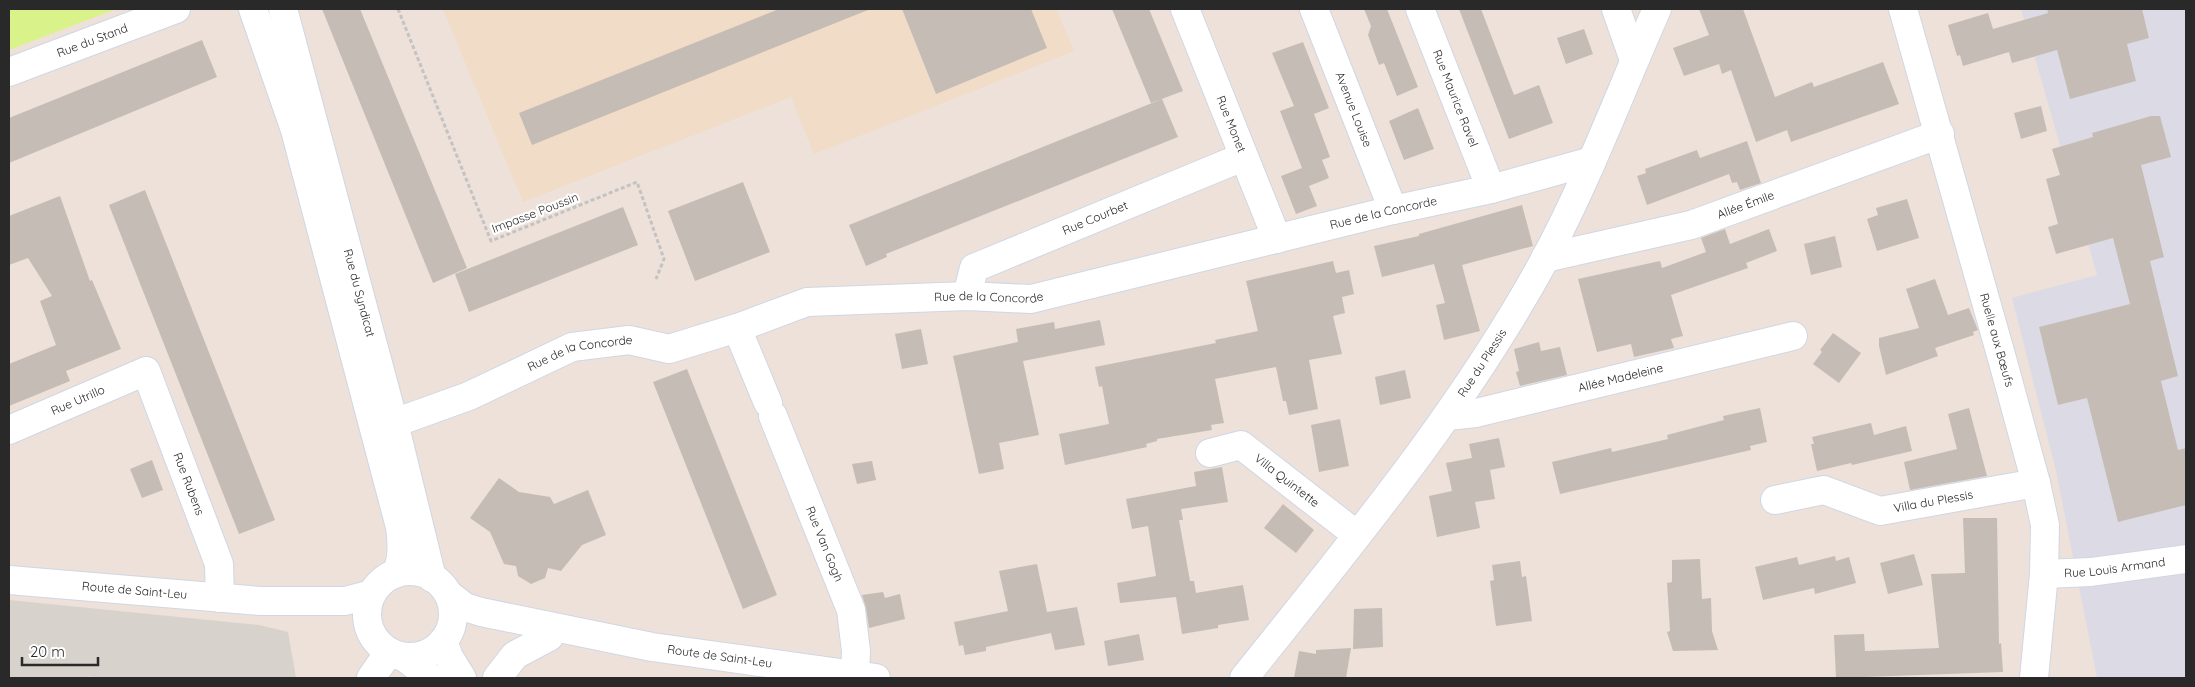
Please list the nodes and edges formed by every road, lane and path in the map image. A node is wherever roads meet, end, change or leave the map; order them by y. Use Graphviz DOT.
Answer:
graph roads {
  1 [pos="176,9"];
  2 [pos="254,9"];
  3 [pos="283,9"];
  4 [pos="398,9"];
  5 [pos="1185,9"];
  6 [pos="1314,9"];
  7 [pos="1420,9"];
  8 [pos="1616,9"];
  9 [pos="1657,9"];
  10 [pos="1903,9"];
  11 [pos="1634,60"];
  12 [pos="9,72"];
  13 [pos="1940,134"];
  14 [pos="1243,156"];
  15 [pos="1592,161"];
  16 [pos="1491,189"];
  17 [pos="1393,210"];
  18 [pos="1277,239"];
  19 [pos="1545,258"];
  20 [pos="656,279"];
  21 [pos="967,296"];
  22 [pos="737,328"];
  23 [pos="1792,336"];
  24 [pos="146,371"];
  25 [pos="1447,416"];
  26 [pos="394,424"];
  27 [pos="9,430"];
  28 [pos="1210,453"];
  29 [pos="2036,483"];
  30 [pos="1775,500"];
  31 [pos="1357,535"];
  32 [pos="2186,559"];
  33 [pos="395,574"];
  34 [pos="2044,574"];
  35 [pos="9,580"];
  36 [pos="440,586"];
  37 [pos="372,594"];
  38 [pos="220,598"];
  39 [pos="260,601"];
  40 [pos="370,630"];
  41 [pos="446,636"];
  42 [pos="549,637"];
  43 [pos="652,646"];
  44 [pos="396,654"];
  45 [pos="730,668"];
  46 [pos="866,677"];
  47 [pos="371,678"];
  48 [pos="430,678"];
  49 [pos="462,678"];
  50 [pos="497,678"];
  51 [pos="1244,678"];
  52 [pos="2034,678"];
  1 -- 12 [label="street, Rue du Stand"];
  2 -- 33 [label="street, Rue du Syndicat"];
  3 -- 26 [label="street, Rue du Syndicat"];
  4 -- 20 [label="path, Impasse Poussin"];
  5 -- 14 [label="street, Rue Monet"];
  6 -- 17 [label="street, Avenue Louise"];
  7 -- 16 [label="street, Rue Maurice Ravel"];
  8 -- 11 [label="street"];
  9 -- 11 [label="street, Rue du Plessis"];
  10 -- 13 [label="street, Ruelle aux Bœufs"];
  11 -- 15 [label="street, Rue du Plessis"];
  13 -- 19 [label="street, Allée Émile"];
  13 -- 29 [label="street, Ruelle aux Bœufs"];
  14 -- 18 [label="street, Rue Monet"];
  14 -- 21 [label="street, Rue Courbet"];
  15 -- 16 [label="street, Rue de la Concorde"];
  15 -- 19 [label="street, Rue du Plessis"];
  16 -- 17 [label="street, Rue de la Concorde"];
  17 -- 18 [label="street, Rue de la Concorde"];
  18 -- 21 [label="street, Rue de la Concorde"];
  19 -- 25 [label="street, Rue du Plessis"];
  21 -- 22 [label="street, Rue de la Concorde"];
  22 -- 26 [label="street, Rue de la Concorde"];
  22 -- 46 [label="street, Rue Van Gogh"];
  23 -- 25 [label="street, Allée Madeleine"];
  24 -- 27 [label="street, Rue Utrillo"];
  24 -- 38 [label="street, Rue Rubens"];
  25 -- 31 [label="street, Rue du Plessis"];
  26 -- 36 [label="street, Rue du Syndicat"];
  28 -- 31 [label="street, Villa Quintette"];
  29 -- 30 [label="street, Villa du Plessis"];
  29 -- 34 [label="street, Ruelle aux Bœufs"];
  31 -- 51 [label="street, Rue du Plessis"];
  32 -- 34 [label="street, Rue Louis Armand"];
  33 -- 36 [label="street"];
  33 -- 37 [label="street"];
  34 -- 52 [label="street, Ruelle aux Bœufs"];
  35 -- 38 [label="street, Route de Saint-Leu"];
  36 -- 41 [label="street"];
  36 -- 43 [label="street, Route de Saint-Leu"];
  37 -- 39 [label="street, Route de Saint-Leu"];
  37 -- 40 [label="street"];
  38 -- 39 [label="street, Route de Saint-Leu"];
  39 -- 40 [label="street, Route de Saint-Leu"];
  40 -- 44 [label="street"];
  41 -- 42 [label="street, Route de Saint-Leu"];
  41 -- 44 [label="street"];
  41 -- 49 [label="street"];
  42 -- 43 [label="street, Route de Saint-Leu"];
  42 -- 50 [label="street"];
  43 -- 45 [label="street, Route de Saint-Leu"];
  44 -- 47 [label="street"];
  44 -- 48 [label="street"];
  45 -- 46 [label="street, Route de Saint-Leu"];
}
